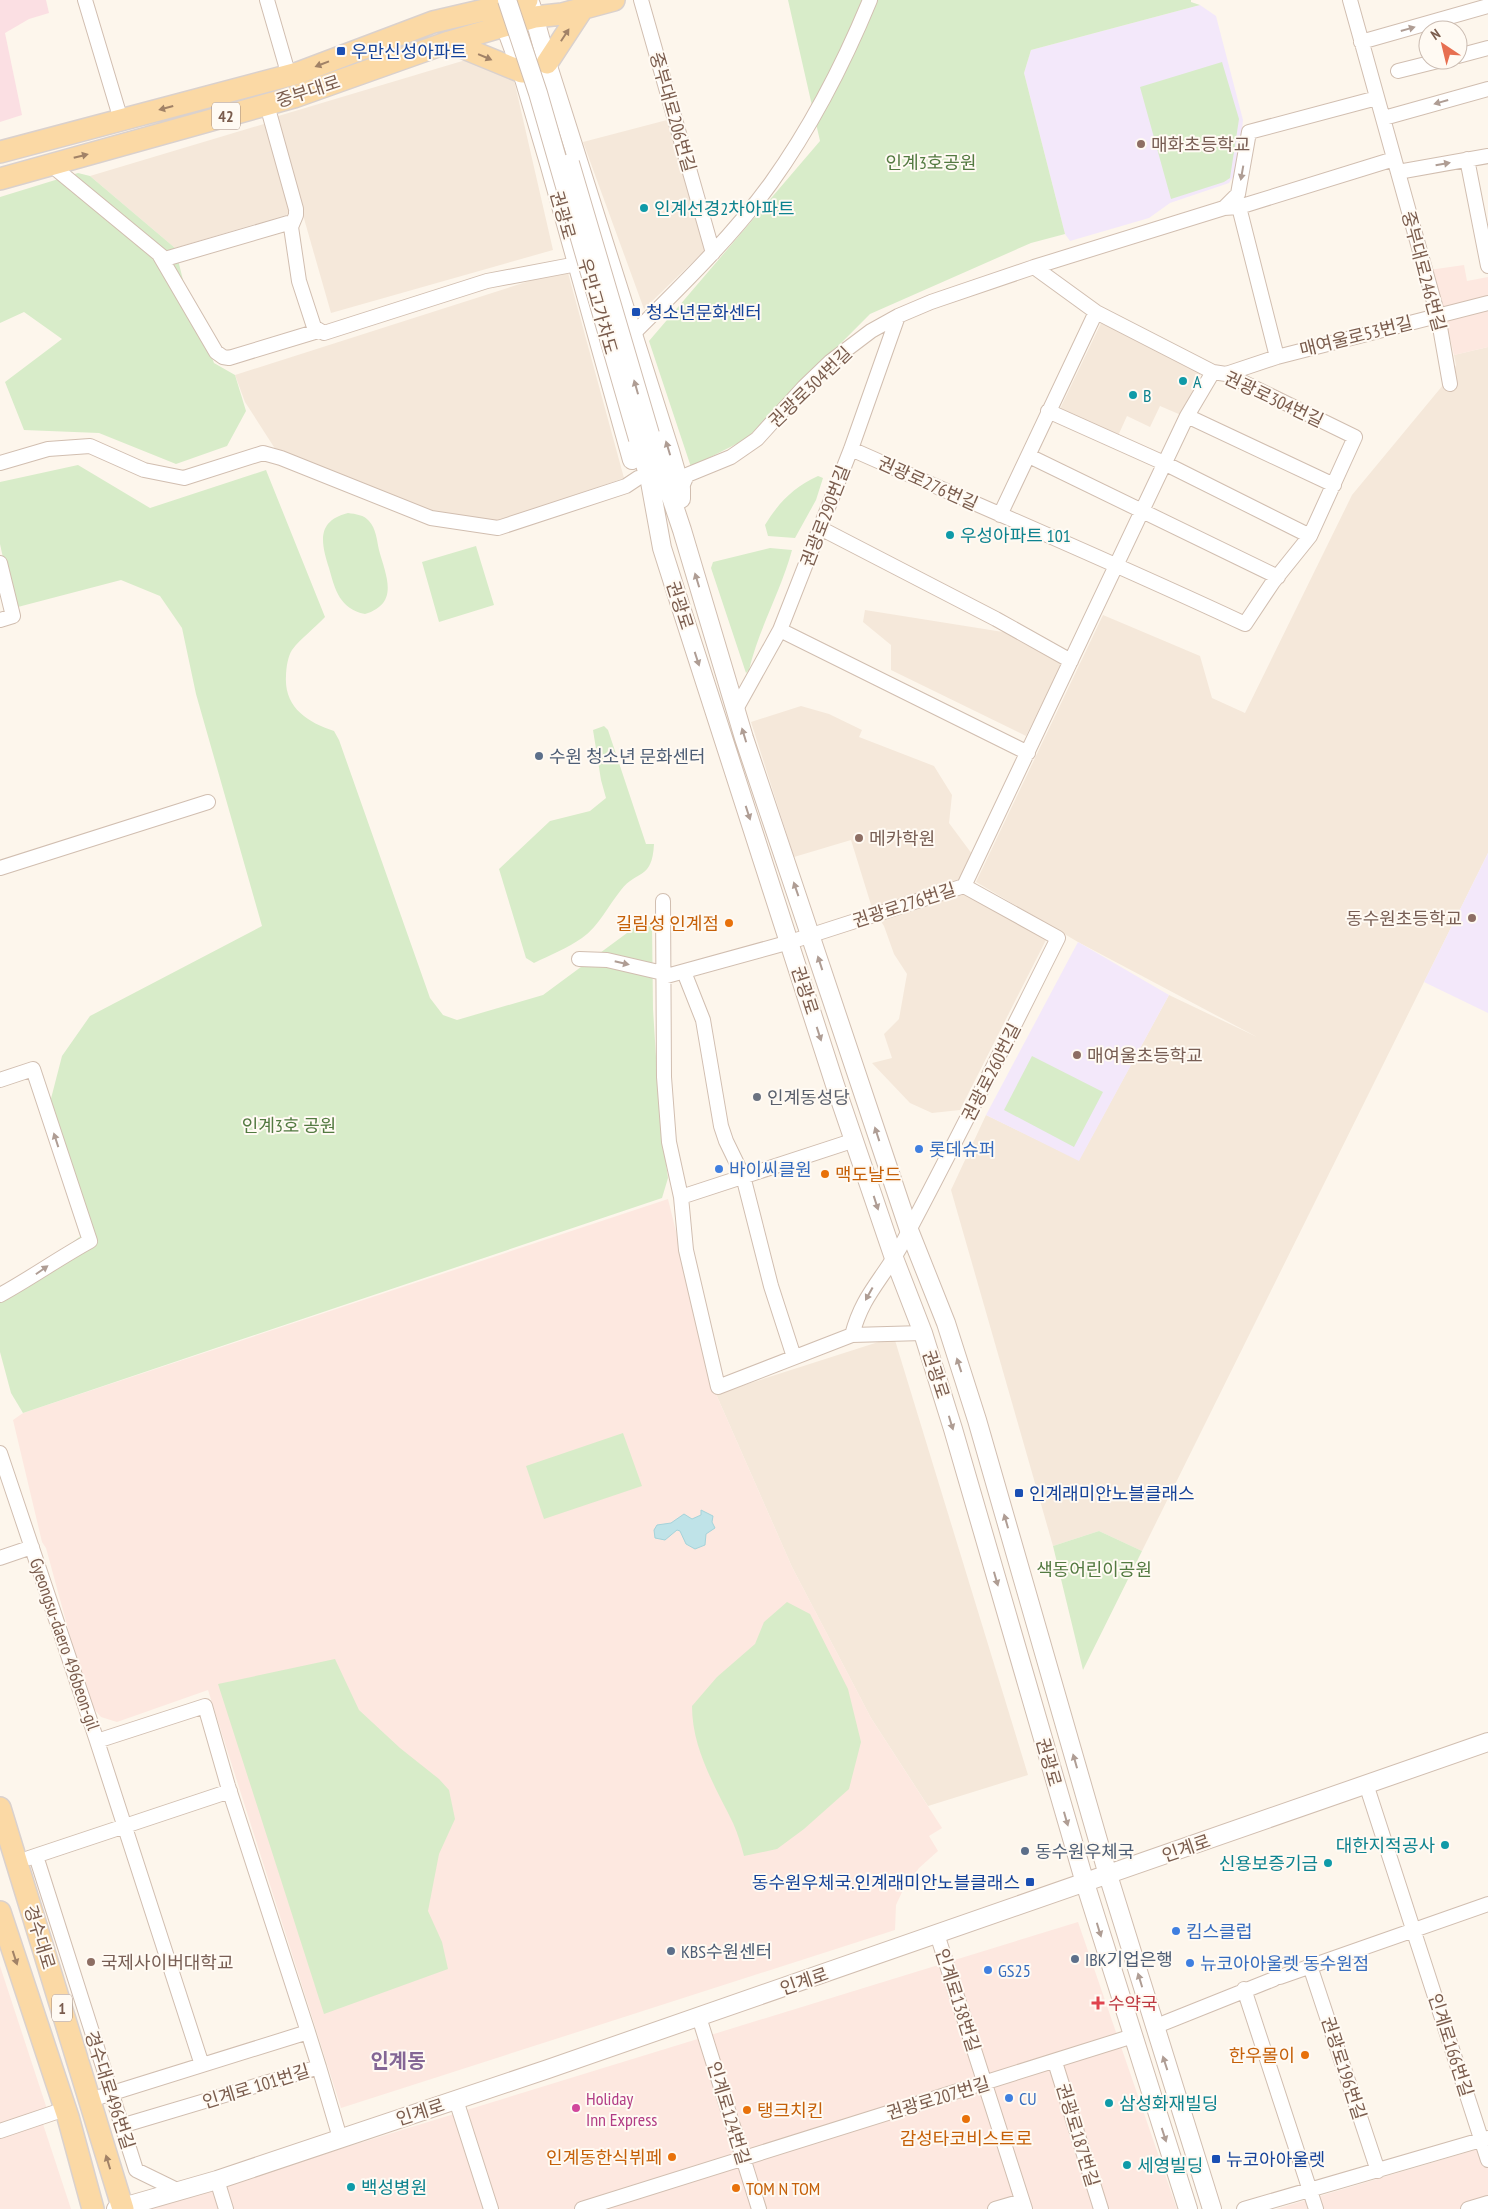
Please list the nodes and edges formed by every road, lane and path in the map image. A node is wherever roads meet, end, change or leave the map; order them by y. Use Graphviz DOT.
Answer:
graph roads {
  1 [pos="85,0"];
  2 [pos="267,0"];
  3 [pos="451,0"];
  4 [pos="520,0"];
  5 [pos="614,0"];
  6 [pos="641,0"];
  7 [pos="870,0"];
  8 [pos="1350,0"];
  9 [pos="530,6"];
  10 [pos="1488,6"];
  11 [pos="502,8"];
  12 [pos="583,8"];
  13 [pos="433,22"];
  14 [pos="449,42"];
  15 [pos="1361,42"];
  16 [pos="1488,48"];
  17 [pos="1468,53"];
  18 [pos="547,63"];
  19 [pos="1418,66"];
  20 [pos="1398,71"];
  21 [pos="522,72"];
  22 [pos="289,76"];
  23 [pos="1488,89"];
  24 [pos="1377,98"];
  25 [pos="267,105"];
  26 [pos="1384,118"];
  27 [pos="121,120"];
  28 [pos="0,152"];
  29 [pos="1488,156"];
  30 [pos="1468,159"];
  31 [pos="50,164"];
  32 [pos="1396,165"];
  33 [pos="0,179"];
  34 [pos="1232,208"];
  35 [pos="291,227"];
  36 [pos="713,253"];
  37 [pos="160,256"];
  38 [pos="577,264"];
  39 [pos="1488,266"];
  40 [pos="1034,267"];
  41 [pos="1488,303"];
  42 [pos="1096,312"];
  43 [pos="898,316"];
  44 [pos="1438,316"];
  45 [pos="318,331"];
  46 [pos="633,334"];
  47 [pos="1278,356"];
  48 [pos="1220,373"];
  49 [pos="1450,384"];
  50 [pos="1048,411"];
  51 [pos="1187,416"];
  52 [pos="644,436"];
  53 [pos="851,449"];
  54 [pos="1029,456"];
  55 [pos="0,463"];
  56 [pos="1164,463"];
  57 [pos="638,478"];
  58 [pos="1334,485"];
  59 [pos="681,489"];
  60 [pos="1142,512"];
  61 [pos="1000,515"];
  62 [pos="820,528"];
  63 [pos="682,530"];
  64 [pos="1310,536"];
  65 [pos="663,545"];
  66 [pos="0,563"];
  67 [pos="1116,564"];
  68 [pos="1278,577"];
  69 [pos="0,620"];
  70 [pos="780,630"];
  71 [pos="1071,661"];
  72 [pos="736,709"];
  73 [pos="1028,753"];
  74 [pos="208,802"];
  75 [pos="0,868"];
  76 [pos="964,886"];
  77 [pos="663,901"];
  78 [pos="811,936"];
  79 [pos="790,942"];
  80 [pos="580,959"];
  81 [pos="684,972"];
  82 [pos="663,975"];
  83 [pos="0,1080"];
  84 [pos="855,1140"];
  85 [pos="743,1176"];
  86 [pos="680,1197"];
  87 [pos="909,1230"];
  88 [pos="894,1258"];
  89 [pos="0,1295"];
  90 [pos="923,1333"];
  91 [pos="852,1335"];
  92 [pos="794,1358"];
  93 [pos="0,1453"];
  94 [pos="32,1547"];
  95 [pos="0,1558"];
  96 [pos="97,1741"];
  97 [pos="1488,1742"];
  98 [pos="1366,1784"];
  99 [pos="229,1789"];
  100 [pos="0,1808"];
  101 [pos="124,1827"];
  102 [pos="26,1859"];
  103 [pos="1108,1875"];
  104 [pos="1085,1883"];
  105 [pos="1488,1904"];
  106 [pos="0,1912"];
  107 [pos="1414,1930"];
  108 [pos="937,1934"];
  109 [pos="1310,1966"];
  110 [pos="60,1968"];
  111 [pos="1244,1989"];
  112 [pos="699,2017"];
  113 [pos="1154,2027"];
  114 [pos="308,2032"];
  115 [pos="1133,2036"];
  116 [pos="1055,2062"];
  117 [pos="202,2065"];
  118 [pos="319,2067"];
  119 [pos="985,2084"];
  120 [pos="110,2093"];
  121 [pos="90,2100"];
  122 [pos="456,2100"];
  123 [pos="65,2109"];
  124 [pos="121,2126"];
  125 [pos="0,2131"];
  126 [pos="340,2138"];
  127 [pos="1485,2139"];
  128 [pos="743,2159"];
  129 [pos="1488,2160"];
  130 [pos="1378,2170"];
  131 [pos="217,2180"];
  132 [pos="1310,2190"];
  133 [pos="179,2191"];
  134 [pos="1488,2203"];
  135 [pos="1023,2205"];
  136 [pos="120,2208"];
  137 [pos="93,2209"];
  138 [pos="226,2209"];
  139 [pos="491,2209"];
  140 [pos="582,2209"];
  141 [pos="759,2209"];
  142 [pos="995,2209"];
  143 [pos="1101,2209"];
  144 [pos="1188,2209"];
  145 [pos="1212,2209"];
  146 [pos="1244,2209"];
  147 [pos="1316,2209"];
  148 [pos="1468,2209"];
  1 -- 27 [label="street"];
  2 -- 22 [label="street"];
  3 -- 13 [label="main road"];
  52 -- 4 [label="street, 우만고가차도, one-way, bridge"];
  5 -- 12 [label="main road, 중부대로 / 42"];
  6 -- 36 [label="street, 중부대로206번길"];
  7 -- 36 [label="street"];
  8 -- 15 [label="street, 중부대로246번길"];
  9 -- 11 [label="main road, 중부대로 / 42"];
  9 -- 12 [label="main road, 중부대로 / 42"];
  9 -- 18 [label="street, 권광로"];
  15 -- 10 [label="street, one-way"];
  11 -- 13 [label="main road, 중부대로 / 42"];
  11 -- 14 [label="main road, 중부대로 / 42"];
  11 -- 21 [label="street, 권광로"];
  11 -- 52 [label="street, 우만고가차도, bridge"];
  18 -- 12 [label="main road, one-way"];
  13 -- 22 [label="main road, 중부대로 / 42, one-way"];
  14 -- 21 [label="main road, one-way"];
  14 -- 25 [label="main road, 중부대로 / 42"];
  15 -- 24 [label="street, 중부대로246번길"];
  16 -- 17 [label="street"];
  18 -- 46 [label="street, 권광로"];
  19 -- 20 [label="street"];
  21 -- 38 [label="street, 권광로"];
  22 -- 27 [label="main road, 중부대로 / 42, one-way"];
  23 -- 26 [label="street, one-way"];
  24 -- 26 [label="street, 중부대로246번길"];
  24 -- 34 [label="street, one-way"];
  31 -- 25 [label="main road, 중부대로 / 42, one-way"];
  25 -- 35 [label="street"];
  26 -- 32 [label="street, 중부대로246번길"];
  27 -- 28 [label="main road, 중부대로 / 42"];
  29 -- 30 [label="street"];
  32 -- 30 [label="street, one-way"];
  30 -- 39 [label="street"];
  31 -- 33 [label="main road, 중부대로 / 42"];
  31 -- 37 [label="street"];
  32 -- 34 [label="street"];
  32 -- 44 [label="street, 중부대로246번길"];
  34 -- 40 [label="street, 권광로304번길"];
  34 -- 47 [label="street"];
  35 -- 37 [label="street"];
  35 -- 45 [label="street"];
  36 -- 46 [label="street"];
  37 -- 45 [label="street"];
  38 -- 45 [label="street"];
  38 -- 57 [label="street, 권광로"];
  40 -- 42 [label="street, 권광로304번길"];
  40 -- 43 [label="street, 권광로304번길"];
  41 -- 44 [label="street, 매여울로53번길"];
  42 -- 48 [label="street, 권광로304번길"];
  42 -- 50 [label="street"];
  43 -- 53 [label="street, 권광로290번길"];
  43 -- 59 [label="street, 권광로304번길"];
  44 -- 47 [label="street, 매여울로53번길"];
  44 -- 49 [label="street, 중부대로246번길"];
  59 -- 46 [label="street, 권광로, one-way"];
  47 -- 48 [label="street, 매여울로53번길"];
  48 -- 51 [label="street, 권광로276번길"];
  48 -- 58 [label="street, 권광로304번길"];
  50 -- 54 [label="street"];
  50 -- 56 [label="street"];
  51 -- 56 [label="street, 권광로276번길"];
  51 -- 58 [label="street"];
  52 -- 63 [label="street, 권광로"];
  52 -- 65 [label="street, 권광로"];
  53 -- 61 [label="street, 권광로276번길"];
  53 -- 62 [label="street, 권광로290번길"];
  54 -- 60 [label="street"];
  54 -- 61 [label="street"];
  55 -- 57 [label="street"];
  56 -- 60 [label="street, 권광로276번길"];
  56 -- 64 [label="street"];
  57 -- 65 [label="street, 권광로"];
  58 -- 64 [label="street, 권광로304번길"];
  59 -- 63 [label="street, 권광로"];
  60 -- 67 [label="street, 권광로276번길"];
  60 -- 68 [label="street"];
  61 -- 67 [label="street, 권광로276번길"];
  62 -- 70 [label="street, 권광로290번길"];
  62 -- 71 [label="street"];
  72 -- 63 [label="street, 권광로, one-way"];
  64 -- 68 [label="street, 권광로276번길"];
  65 -- 79 [label="street, 권광로, one-way"];
  66 -- 69 [label="street"];
  67 -- 68 [label="street, 권광로276번길"];
  67 -- 71 [label="street, 권광로276번길"];
  70 -- 72 [label="street, 권광로290번길"];
  70 -- 73 [label="street"];
  71 -- 73 [label="street, 권광로276번길"];
  78 -- 72 [label="street, 권광로, one-way"];
  73 -- 76 [label="street, 권광로276번길"];
  74 -- 75 [label="street"];
  76 -- 78 [label="street, 권광로276번길"];
  76 -- 87 [label="street, 권광로260번길"];
  77 -- 82 [label="street"];
  78 -- 79 [label="street, 권광로276번길"];
  87 -- 78 [label="street, 권광로, one-way"];
  79 -- 81 [label="street, 권광로276번길"];
  79 -- 84 [label="street, 권광로, one-way"];
  80 -- 82 [label="street, one-way"];
  81 -- 82 [label="street, 권광로276번길"];
  81 -- 85 [label="street"];
  82 -- 86 [label="street"];
  89 -- 83 [label="street, one-way"];
  84 -- 85 [label="street"];
  84 -- 88 [label="street, 권광로, one-way"];
  85 -- 86 [label="street"];
  85 -- 92 [label="street"];
  86 -- 92 [label="street"];
  87 -- 88 [label="street, 권광로260번길"];
  103 -- 87 [label="street, 권광로, one-way"];
  88 -- 90 [label="street, 권광로"];
  88 -- 91 [label="street, 권광로260번길, one-way"];
  90 -- 91 [label="street"];
  90 -- 104 [label="street, 권광로, one-way"];
  91 -- 92 [label="street"];
  93 -- 94 [label="street, Gyeongsu-daero 496beon-gil"];
  94 -- 95 [label="street"];
  94 -- 96 [label="street, Gyeongsu-daero 496beon-gil"];
  96 -- 99 [label="street"];
  96 -- 101 [label="street, Gyeongsu-daero 496beon-gil"];
  97 -- 98 [label="street, 인계로"];
  98 -- 103 [label="street, 인계로"];
  98 -- 107 [label="street, 인계로166번길"];
  99 -- 101 [label="street"];
  99 -- 114 [label="street"];
  100 -- 102 [label="main road, 경수대로 / 1"];
  101 -- 102 [label="street"];
  101 -- 117 [label="street, Gyeongsu-daero 496beon-gil"];
  102 -- 110 [label="main road, 경수대로 / 1"];
  103 -- 104 [label="street, 인계로"];
  113 -- 103 [label="street, one-way"];
  104 -- 108 [label="street, 인계로"];
  104 -- 115 [label="street, 권광로, one-way"];
  105 -- 107 [label="street"];
  106 -- 123 [label="main road, 경수대로 / 1, one-way"];
  107 -- 109 [label="street"];
  107 -- 127 [label="street, 인계로166번길"];
  108 -- 112 [label="street, 인계로"];
  108 -- 119 [label="street, 인계로138번길"];
  109 -- 111 [label="street"];
  109 -- 130 [label="street, 권광로196번길"];
  110 -- 120 [label="street, 경수대로496번길"];
  110 -- 121 [label="main road, 경수대로 / 1"];
  111 -- 113 [label="street"];
  111 -- 132 [label="street"];
  112 -- 122 [label="street, 인계로"];
  112 -- 128 [label="street, 인계로124번길"];
  145 -- 113 [label="street, one-way"];
  114 -- 117 [label="street"];
  114 -- 118 [label="street"];
  115 -- 116 [label="street, 권광로207번길"];
  115 -- 144 [label="street, 권광로, one-way"];
  116 -- 119 [label="street, 권광로207번길"];
  116 -- 143 [label="street, 권광로187번길"];
  117 -- 120 [label="street"];
  118 -- 124 [label="street, 인계로 101번길"];
  118 -- 126 [label="street, 인계로 101번길"];
  119 -- 128 [label="street, 권광로207번길"];
  119 -- 135 [label="street, 인계로138번길"];
  120 -- 121 [label="street"];
  120 -- 124 [label="street, 경수대로496번길"];
  136 -- 121 [label="main road, 경수대로 / 1, one-way"];
  122 -- 126 [label="street, 인계로"];
  122 -- 139 [label="street"];
  123 -- 125 [label="street"];
  123 -- 137 [label="main road, 경수대로 / 1"];
  124 -- 133 [label="street, 경수대로496번길"];
  126 -- 131 [label="street, 인계로"];
  127 -- 129 [label="street, 인계로166번길"];
  127 -- 130 [label="street"];
  128 -- 140 [label="street, 권광로207번길"];
  128 -- 141 [label="street, 인계로124번길"];
  130 -- 132 [label="street"];
  131 -- 133 [label="street, 인계로"];
  131 -- 138 [label="street"];
  132 -- 146 [label="street"];
  132 -- 147 [label="street"];
  133 -- 136 [label="street, 인계로"];
  134 -- 148 [label="street"];
  135 -- 142 [label="street"];
}
